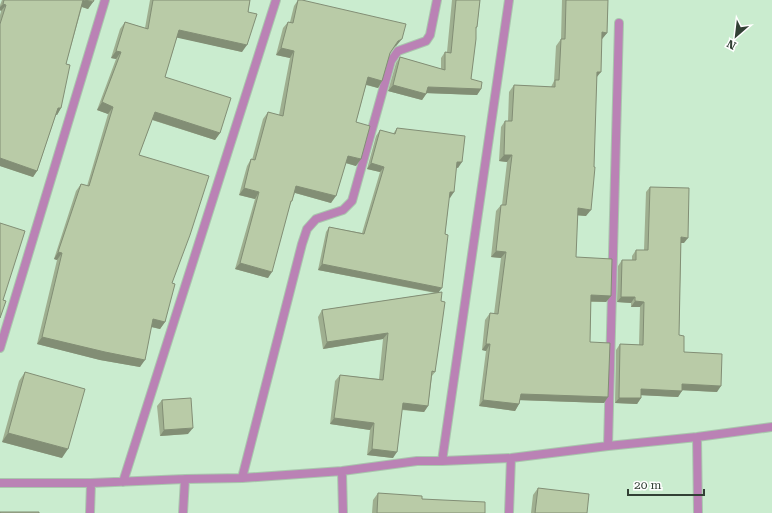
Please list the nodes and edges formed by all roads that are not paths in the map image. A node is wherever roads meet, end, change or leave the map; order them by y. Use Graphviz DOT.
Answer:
graph roads {
  1 [pos="105,0"];
  2 [pos="276,0"];
  3 [pos="437,0"];
  4 [pos="509,0"];
  5 [pos="619,23"];
  6 [pos="0,348"];
  7 [pos="772,426"];
  8 [pos="697,437"];
  9 [pos="608,446"];
  10 [pos="512,458"];
  11 [pos="442,461"];
  12 [pos="342,470"];
  13 [pos="242,478"];
  14 [pos="184,479"];
  15 [pos="123,482"];
  16 [pos="0,483"];
  17 [pos="91,483"];
  18 [pos="90,513"];
  19 [pos="183,513"];
  20 [pos="343,513"];
  21 [pos="509,513"];
  22 [pos="698,513"];
  1 -- 6 [label="street"];
  2 -- 15 [label="street"];
  3 -- 13 [label="street"];
  4 -- 11 [label="street"];
  5 -- 9 [label="street"];
  7 -- 8 [label="street"];
  8 -- 9 [label="street"];
  8 -- 22 [label="street"];
  9 -- 10 [label="street"];
  10 -- 11 [label="street"];
  10 -- 21 [label="street"];
  11 -- 12 [label="street"];
  12 -- 13 [label="street"];
  12 -- 20 [label="street"];
  13 -- 14 [label="street"];
  14 -- 15 [label="street"];
  14 -- 19 [label="street"];
  15 -- 17 [label="street"];
  16 -- 17 [label="street"];
  17 -- 18 [label="street"];
}
